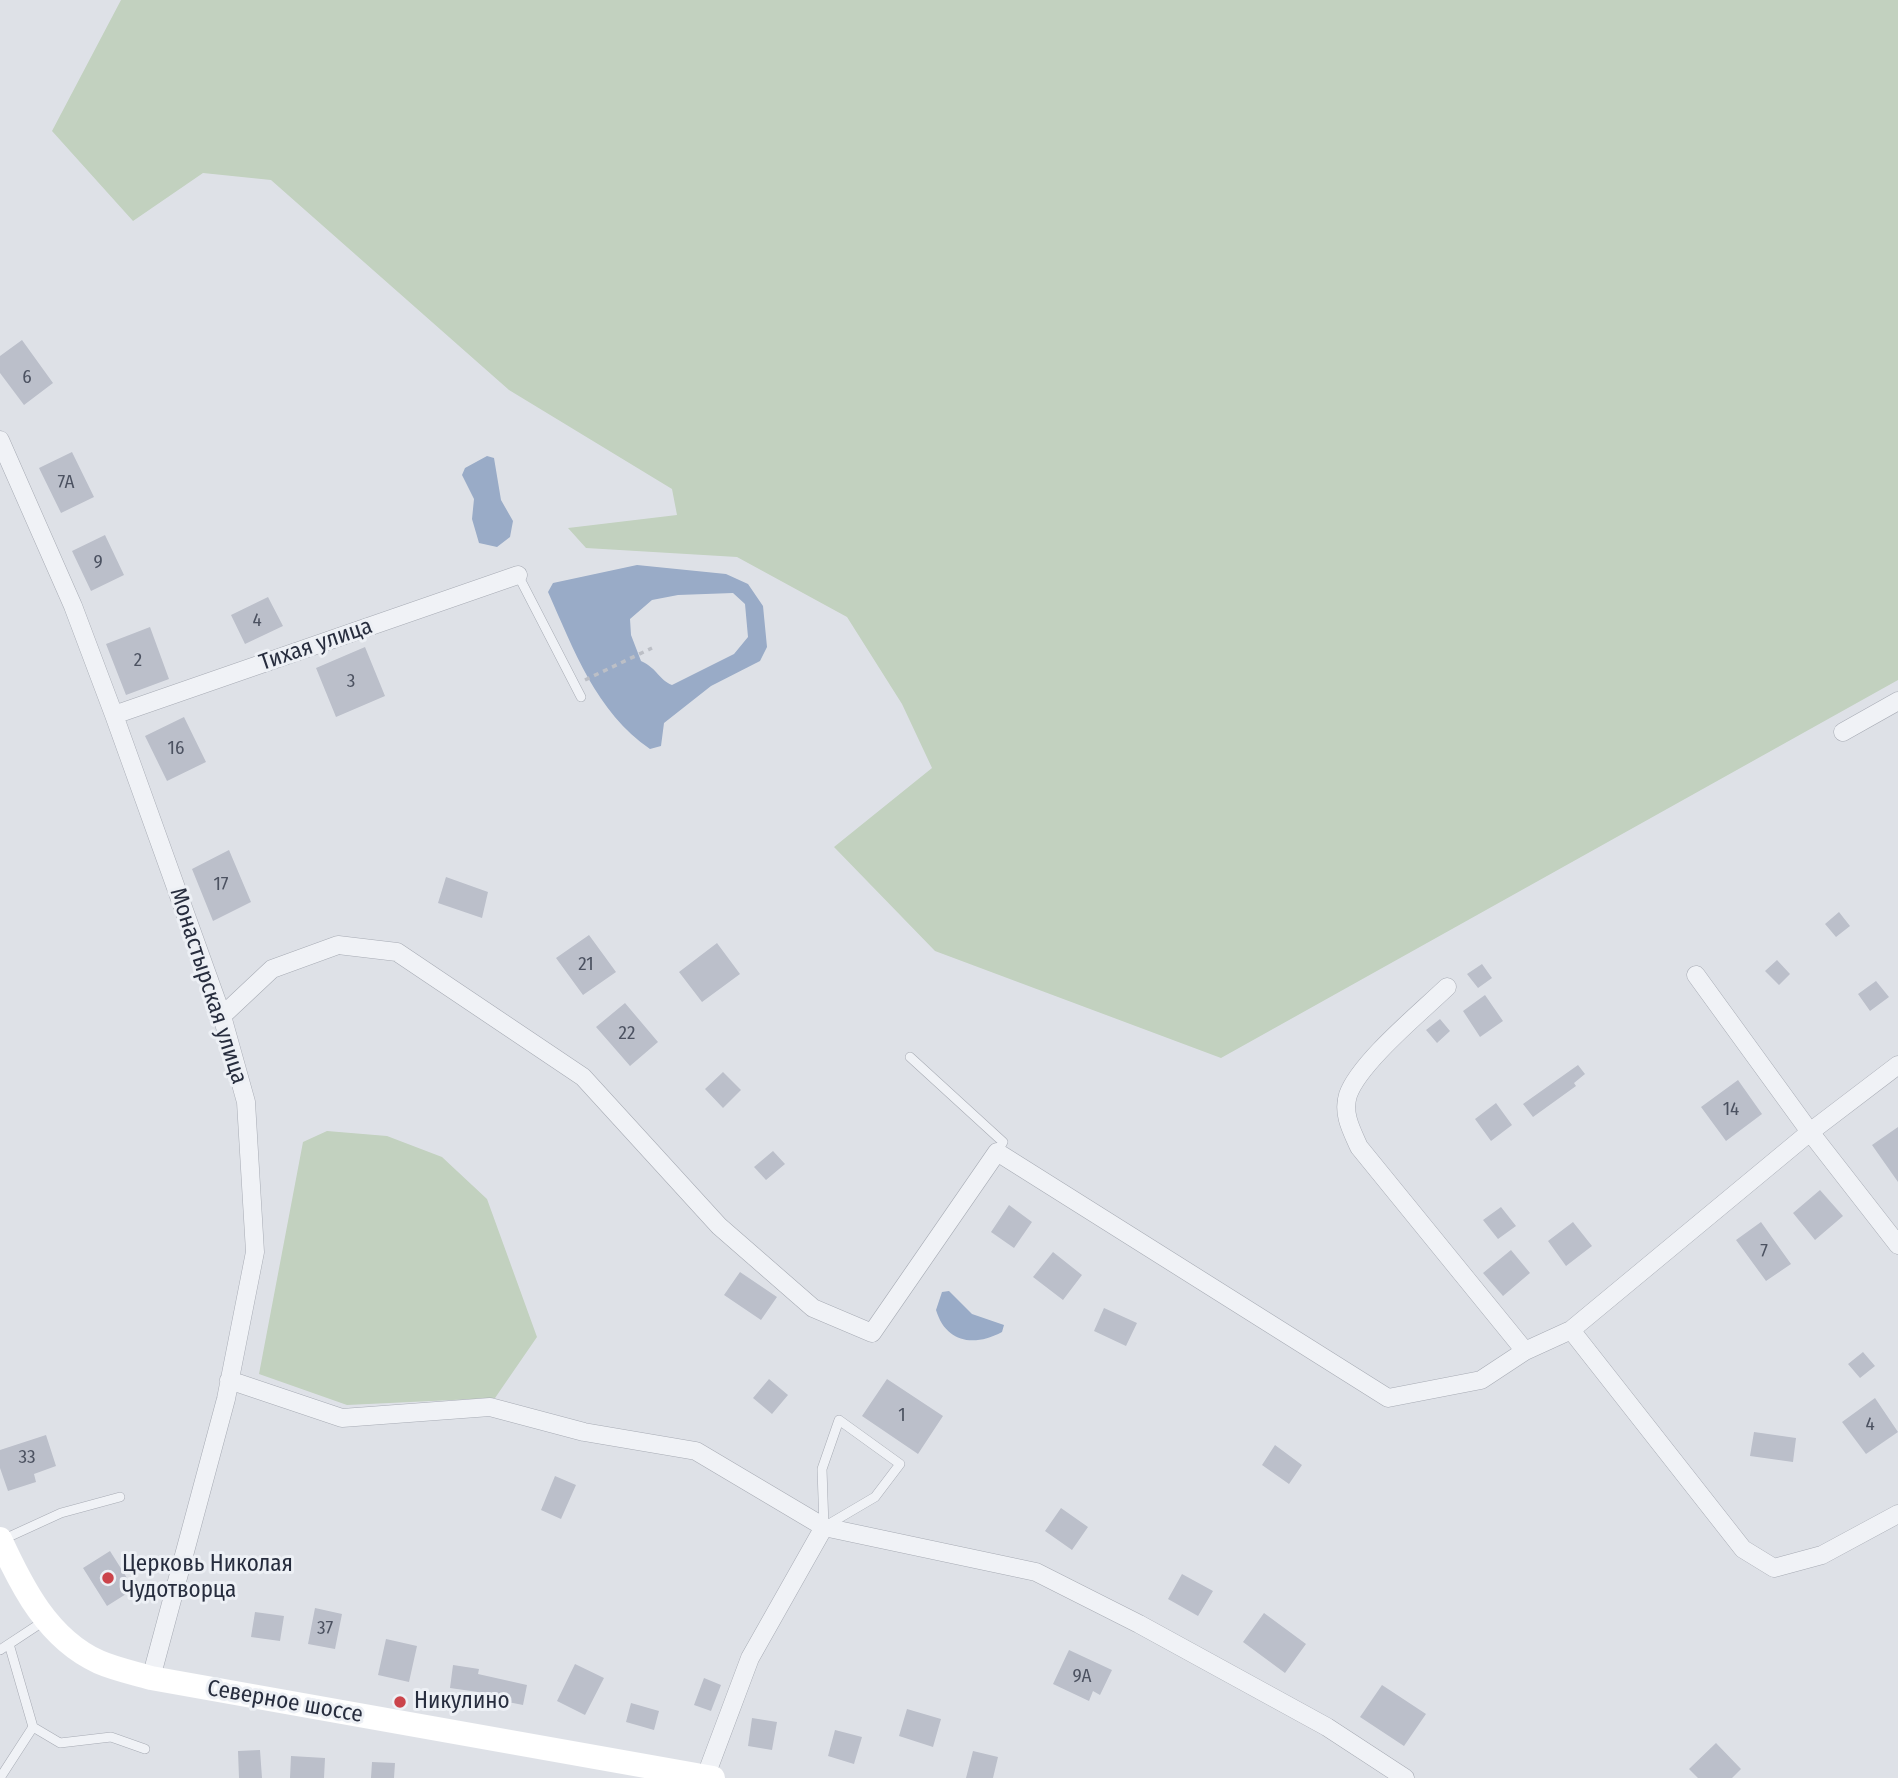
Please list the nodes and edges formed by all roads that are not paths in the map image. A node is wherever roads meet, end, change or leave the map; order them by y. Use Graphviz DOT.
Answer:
graph roads {
  1 [pos="0,440"];
  2 [pos="519,575"];
  3 [pos="581,697"];
  4 [pos="1898,701"];
  5 [pos="114,715"];
  6 [pos="1843,732"];
  7 [pos="1696,975"];
  8 [pos="1447,987"];
  9 [pos="222,1016"];
  10 [pos="910,1057"];
  11 [pos="1898,1065"];
  12 [pos="1810,1132"];
  13 [pos="997,1152"];
  14 [pos="1898,1245"];
  15 [pos="1571,1329"];
  16 [pos="1525,1351"];
  17 [pos="229,1380"];
  18 [pos="120,1496"];
  19 [pos="1898,1514"];
  20 [pos="824,1527"];
  21 [pos="0,1540"];
  22 [pos="45,1620"];
  23 [pos="9,1644"];
  24 [pos="0,1650"];
  25 [pos="151,1678"];
  26 [pos="33,1727"];
  27 [pos="145,1749"];
  28 [pos="0,1778"];
  29 [pos="708,1778"];
  30 [pos="1405,1778"];
  1 -- 5 [label="street, Монастырская улица"];
  2 -- 3 [label="lane"];
  2 -- 5 [label="street, Тихая улица"];
  4 -- 6 [label="street"];
  5 -- 9 [label="street, Монастырская улица"];
  7 -- 12 [label="street"];
  8 -- 16 [label="street"];
  9 -- 13 [label="street"];
  9 -- 17 [label="street, Монастырская улица"];
  10 -- 13 [label="lane"];
  11 -- 12 [label="street"];
  12 -- 14 [label="street"];
  12 -- 15 [label="street"];
  13 -- 16 [label="street"];
  15 -- 16 [label="street"];
  15 -- 19 [label="street"];
  17 -- 20 [label="street"];
  17 -- 25 [label="street, Монастырская улица"];
  18 -- 21 [label="lane"];
  20 -- 20 [label="lane"];
  20 -- 29 [label="street"];
  20 -- 30 [label="street"];
  21 -- 22 [label="main road, Северное шоссе"];
  22 -- 23 [label="lane"];
  22 -- 25 [label="main road, Северное шоссе"];
  23 -- 24 [label="lane"];
  23 -- 26 [label="lane"];
  25 -- 29 [label="main road, Северное шоссе"];
  26 -- 27 [label="lane"];
  26 -- 28 [label="lane"];
}
